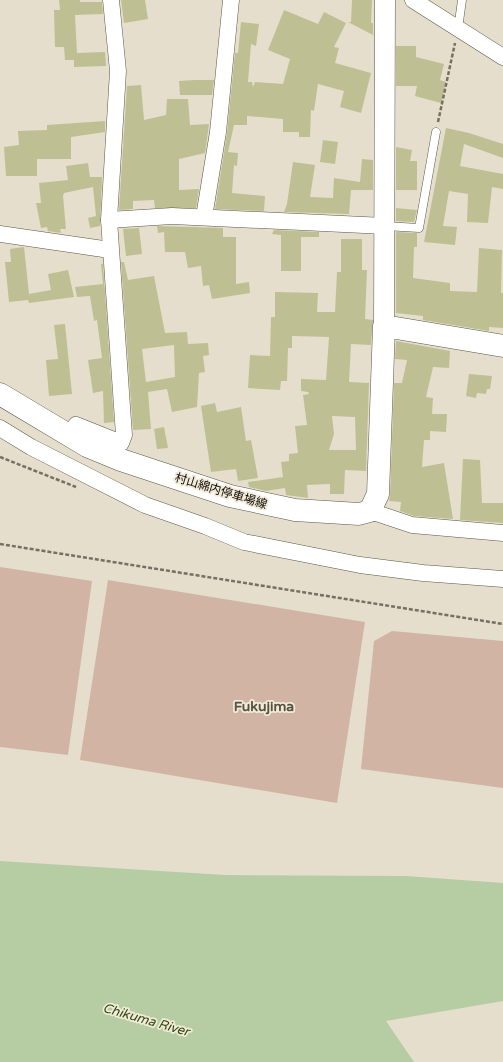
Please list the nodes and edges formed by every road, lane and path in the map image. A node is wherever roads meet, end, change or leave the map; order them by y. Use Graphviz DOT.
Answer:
graph roads {
  1 [pos="111,0"];
  2 [pos="231,0"];
  3 [pos="385,0"];
  4 [pos="413,0"];
  5 [pos="462,0"];
  6 [pos="458,29"];
  7 [pos="503,57"];
  8 [pos="436,132"];
  9 [pos="204,217"];
  10 [pos="109,220"];
  11 [pos="385,226"];
  12 [pos="0,234"];
  13 [pos="110,250"];
  14 [pos="384,326"];
  15 [pos="503,346"];
  16 [pos="0,394"];
  17 [pos="0,428"];
  18 [pos="68,435"];
  19 [pos="370,511"];
  20 [pos="503,533"];
  21 [pos="0,544"];
  22 [pos="503,579"];
  23 [pos="503,624"];
  1 -- 10 [label="street"];
  2 -- 9 [label="street"];
  3 -- 11 [label="street"];
  4 -- 6 [label="street"];
  5 -- 6 [label="lane"];
  6 -- 7 [label="street"];
  6 -- 8 [label="path"];
  8 -- 11 [label="lane"];
  9 -- 10 [label="street"];
  9 -- 11 [label="street"];
  10 -- 13 [label="street"];
  11 -- 14 [label="street"];
  12 -- 13 [label="street"];
  13 -- 18 [label="street"];
  14 -- 15 [label="main road"];
  14 -- 19 [label="main road"];
  16 -- 18 [label="main road, 村山綿内停車場線"];
  17 -- 22 [label="street"];
  18 -- 19 [label="main road, 村山綿内停車場線"];
  19 -- 20 [label="street"];
  21 -- 23 [label="path"];
}
